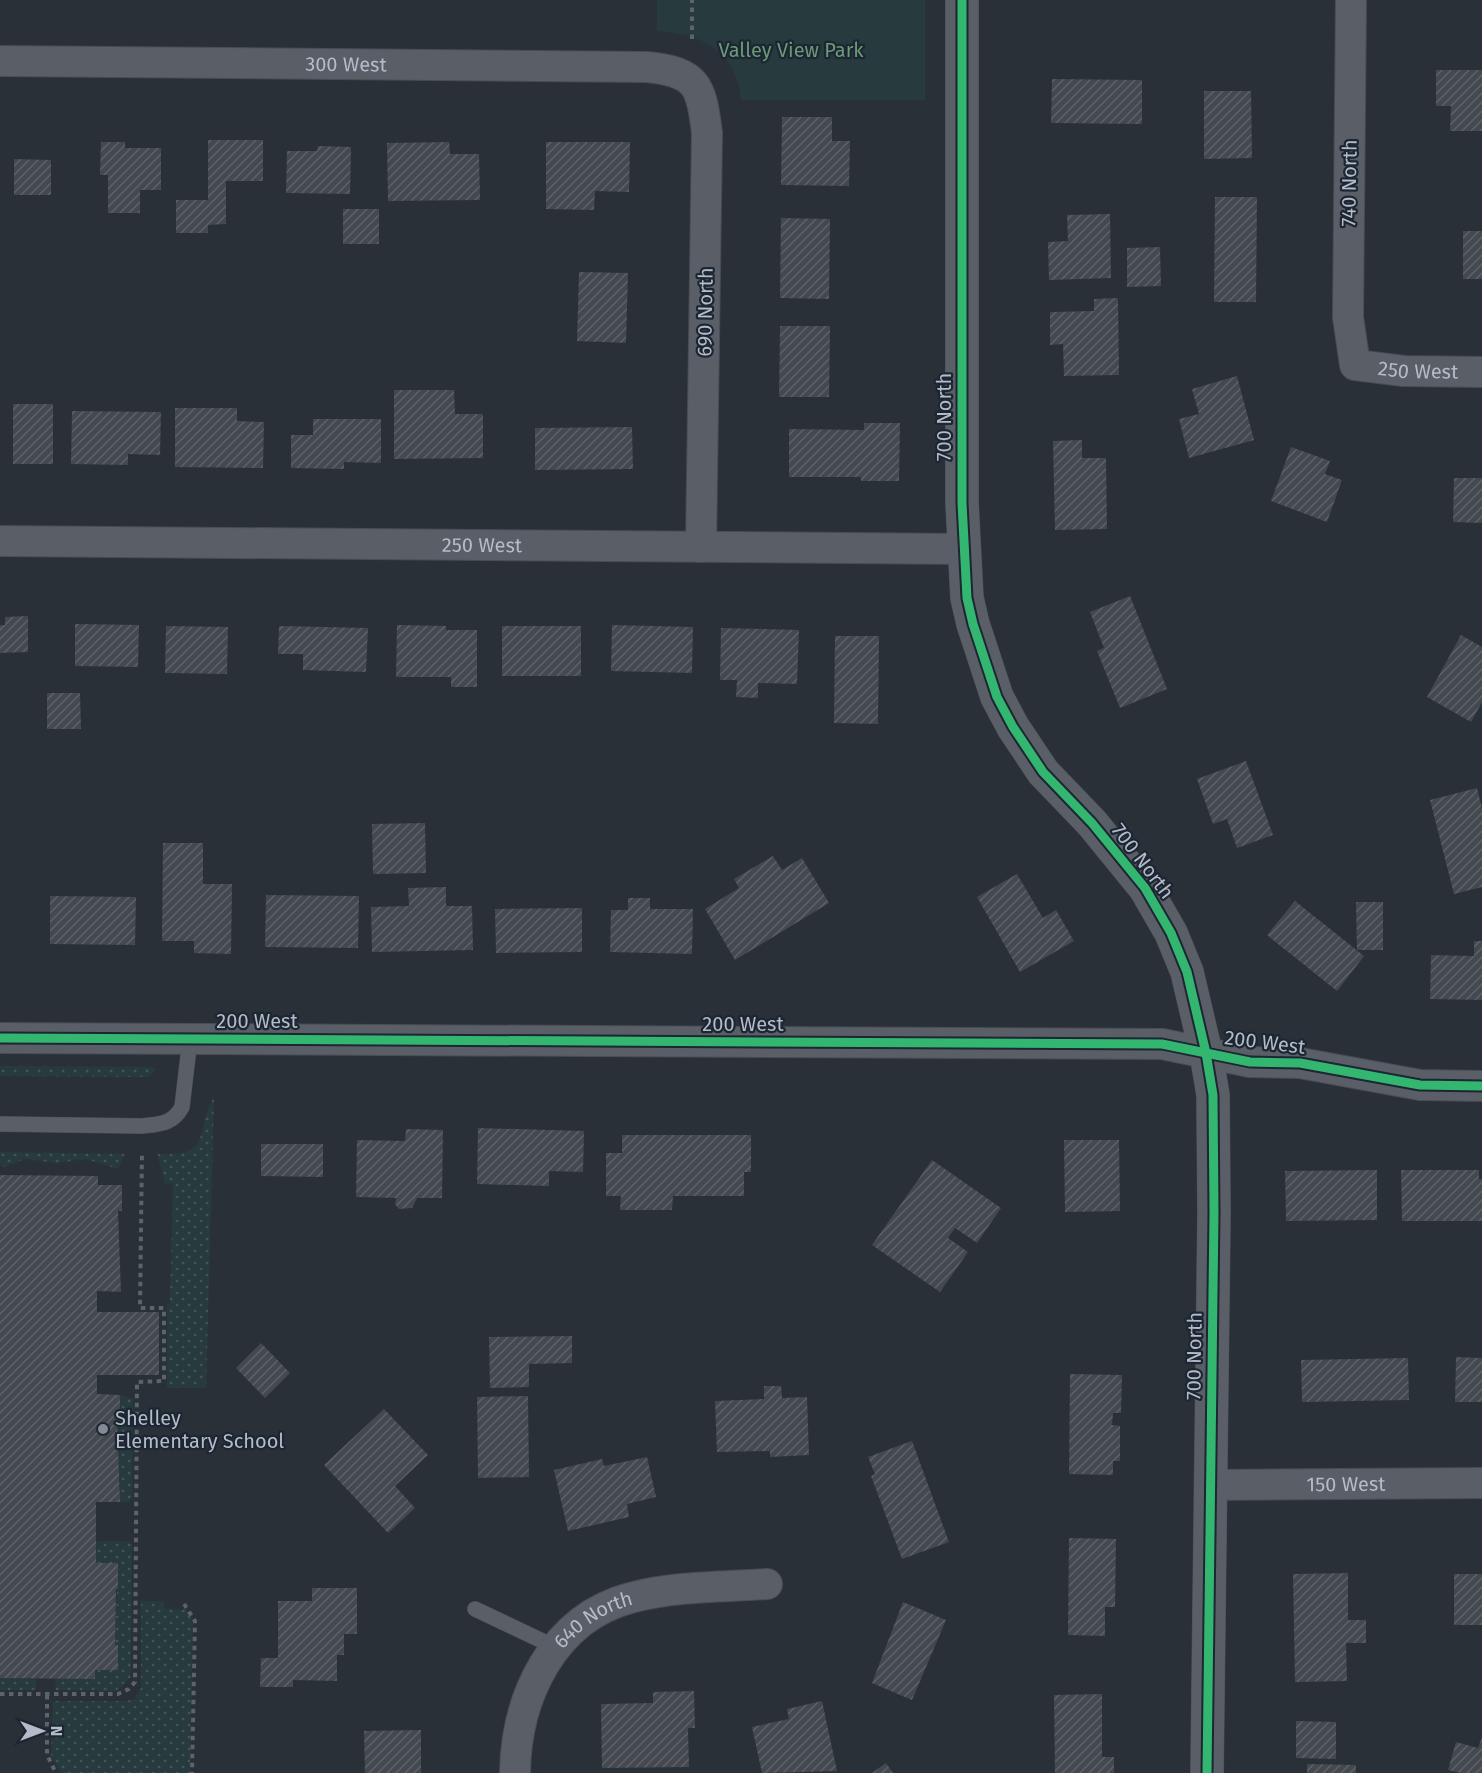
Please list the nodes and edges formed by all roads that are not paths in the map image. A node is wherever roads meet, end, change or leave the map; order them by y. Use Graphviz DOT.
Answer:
graph roads {
  1 [pos="962,0"];
  2 [pos="1351,0"];
  3 [pos="0,61"];
  4 [pos="691,79"];
  5 [pos="1355,364"];
  6 [pos="1482,372"];
  7 [pos="0,541"];
  8 [pos="701,547"];
  9 [pos="963,549"];
  10 [pos="0,1038"];
  11 [pos="190,1039"];
  12 [pos="1206,1053"];
  13 [pos="1482,1086"];
  14 [pos="0,1124"];
  15 [pos="1482,1483"];
  16 [pos="1211,1485"];
  17 [pos="767,1584"];
  18 [pos="475,1609"];
  19 [pos="555,1647"];
  20 [pos="514,1773"];
  21 [pos="1207,1773"];
  1 -- 9 [label="street, 700 North"];
  2 -- 5 [label="street, 740 North"];
  3 -- 4 [label="street, 300 West"];
  4 -- 8 [label="street, 690 North"];
  5 -- 6 [label="street, 250 West"];
  7 -- 8 [label="street, 250 West"];
  8 -- 9 [label="street, 250 West"];
  9 -- 12 [label="street, 700 North"];
  10 -- 11 [label="street, 200 West"];
  11 -- 12 [label="street, 200 West"];
  11 -- 14 [label="lane"];
  12 -- 13 [label="street, 200 West"];
  12 -- 16 [label="street, 700 North"];
  15 -- 16 [label="street, 150 West"];
  16 -- 21 [label="street, 700 North"];
  17 -- 19 [label="street, 640 North"];
  18 -- 19 [label="lane"];
  19 -- 20 [label="street, 640 North"];
}
